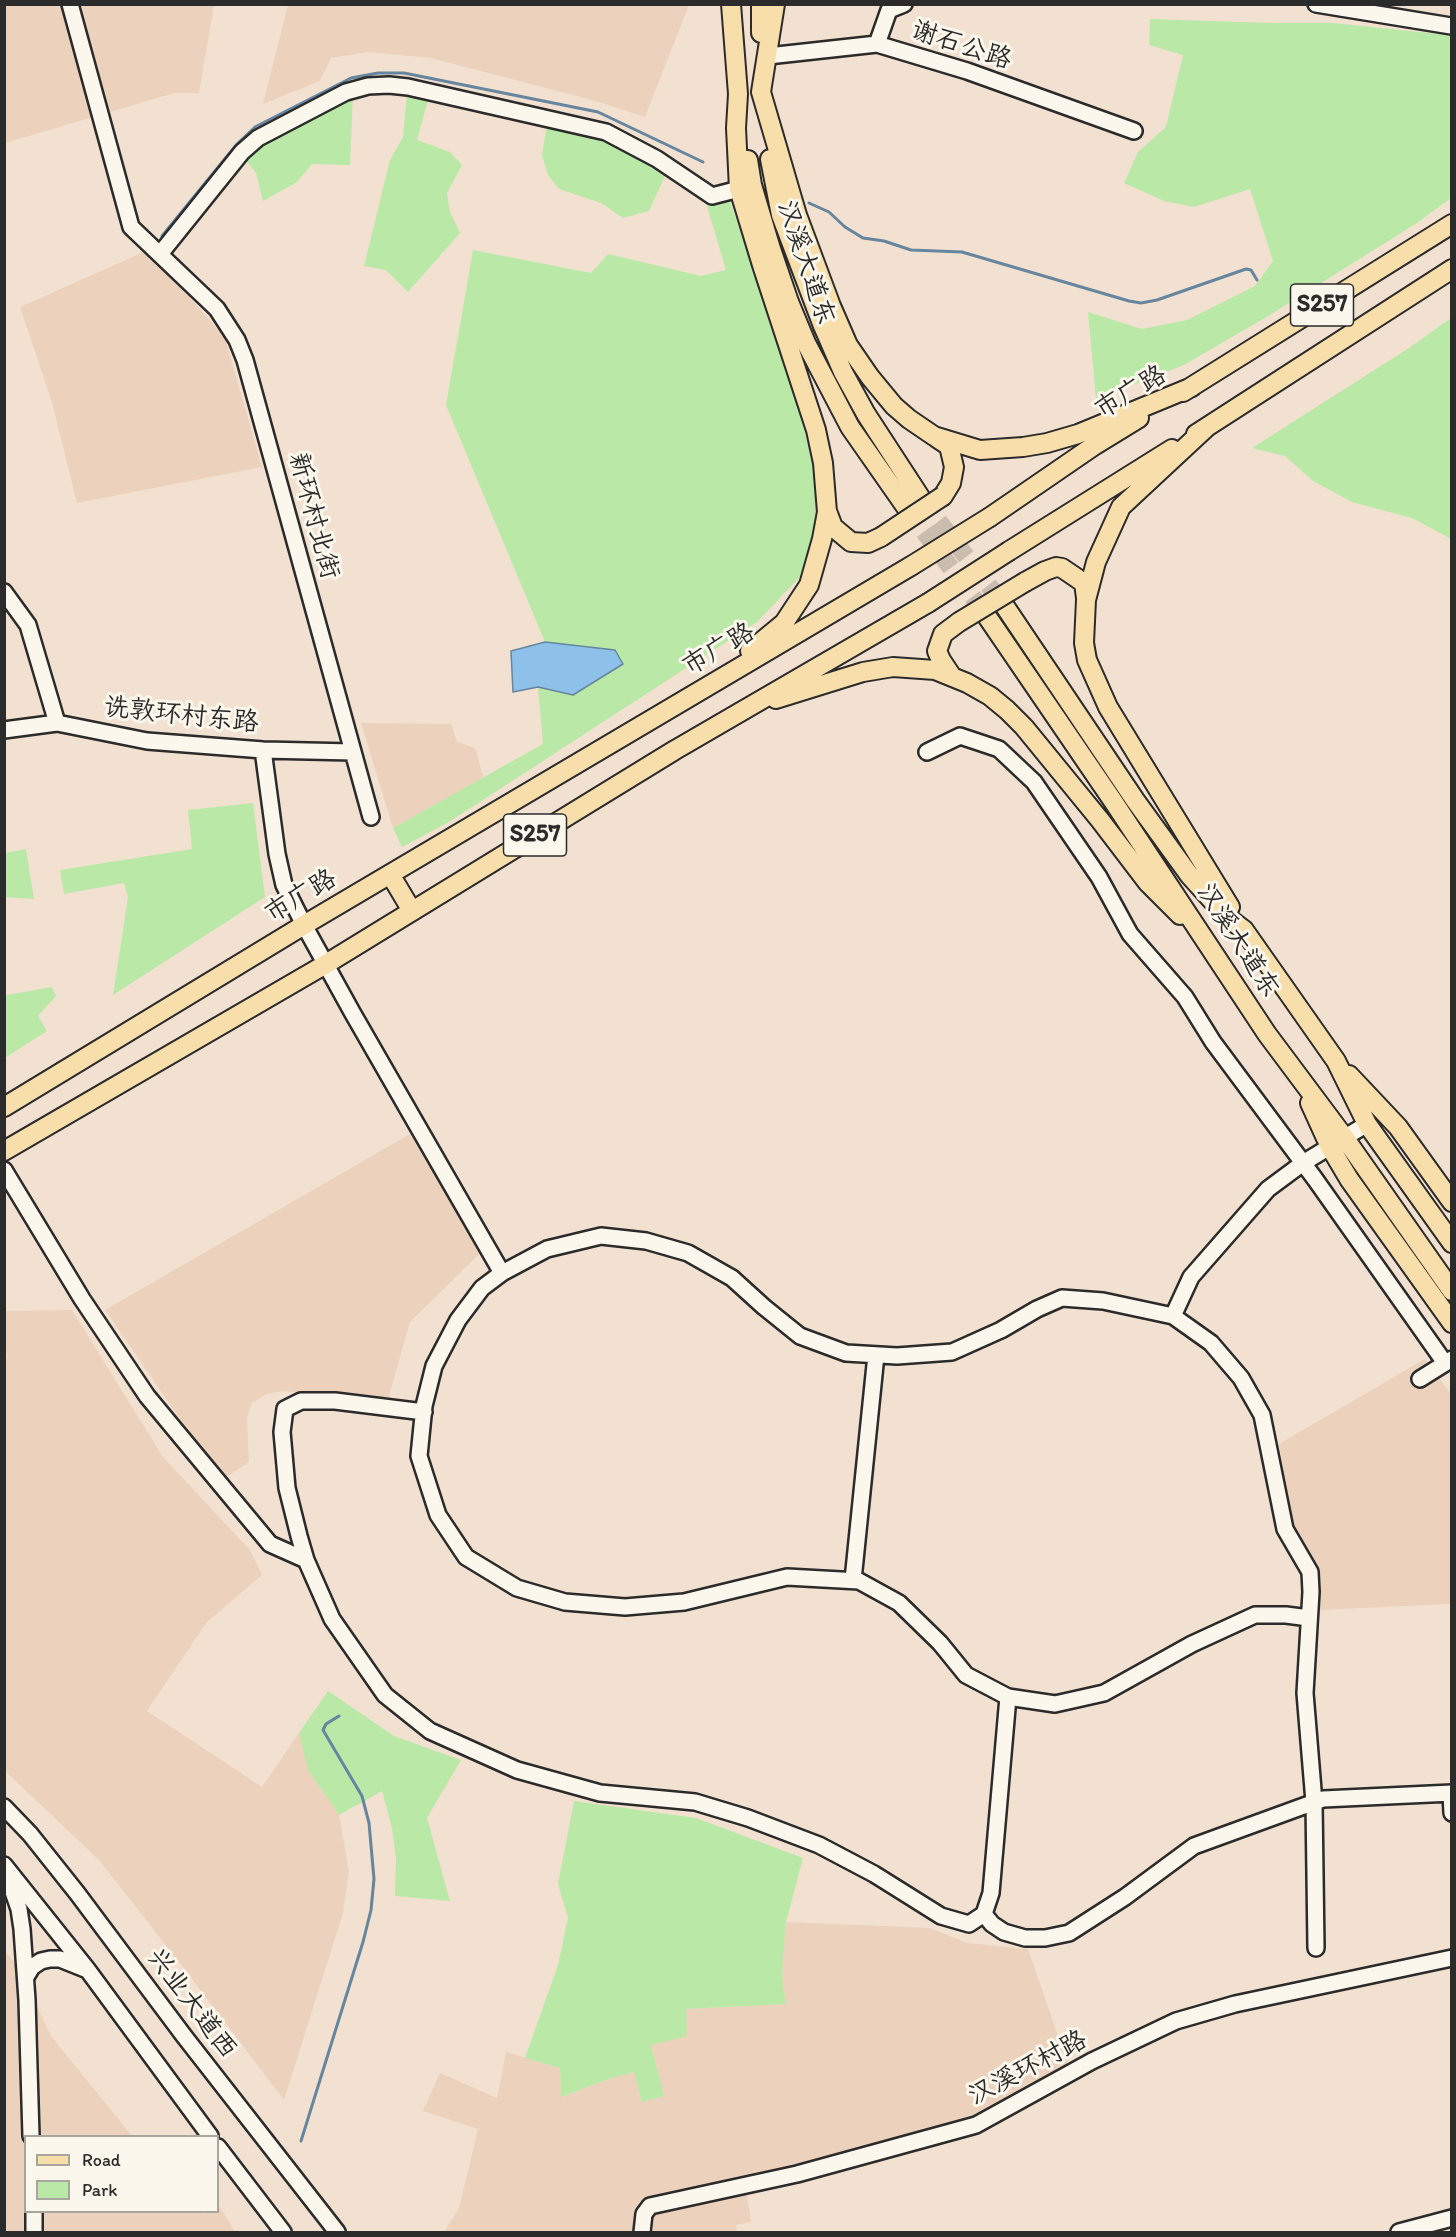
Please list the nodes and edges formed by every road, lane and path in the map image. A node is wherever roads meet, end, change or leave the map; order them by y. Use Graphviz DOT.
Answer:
graph roads {
  1 [pos="70,4"];
  2 [pos="731,4"];
  3 [pos="740,4"];
  4 [pos="762,4"];
  5 [pos="775,4"];
  6 [pos="904,4"];
  7 [pos="1316,4"];
  8 [pos="1451,26"];
  9 [pos="877,44"];
  10 [pos="768,56"];
  11 [pos="761,92"];
  12 [pos="738,94"];
  13 [pos="1134,131"];
  14 [pos="740,189"];
  15 [pos="1452,224"];
  16 [pos="160,254"];
  17 [pos="1452,269"];
  18 [pos="1192,387"];
  19 [pos="1206,428"];
  20 [pos="931,434"];
  21 [pos="827,511"];
  22 [pos="4,592"];
  23 [pos="1086,600"];
  24 [pos="1004,606"];
  25 [pos="986,615"];
  26 [pos="951,675"];
  27 [pos="712,684"];
  28 [pos="745,708"];
  29 [pos="57,723"];
  30 [pos="4,730"];
  31 [pos="263,750"];
  32 [pos="353,752"];
  33 [pos="927,752"];
  34 [pos="371,817"];
  35 [pos="390,874"];
  36 [pos="412,911"];
  37 [pos="304,925"];
  38 [pos="1244,930"];
  39 [pos="1207,943"];
  40 [pos="326,964"];
  41 [pos="1336,1062"];
  42 [pos="4,1107"];
  43 [pos="1366,1124"];
  44 [pos="1337,1142"];
  45 [pos="4,1151"];
  46 [pos="1303,1163"];
  47 [pos="4,1170"];
  48 [pos="1452,1202"];
  49 [pos="1427,1210"];
  50 [pos="1406,1225"];
  51 [pos="1452,1243"];
  52 [pos="502,1273"];
  53 [pos="1452,1291"];
  54 [pos="1173,1316"];
  55 [pos="1452,1323"];
  56 [pos="876,1355"];
  57 [pos="1448,1361"];
  58 [pos="1420,1379"];
  59 [pos="424,1412"];
  60 [pos="306,1560"];
  61 [pos="853,1580"];
  62 [pos="1309,1618"];
  63 [pos="1008,1697"];
  64 [pos="1451,1793"];
  65 [pos="1314,1802"];
  66 [pos="4,1807"];
  67 [pos="1452,1813"];
  68 [pos="4,1865"];
  69 [pos="4,1870"];
  70 [pos="984,1914"];
  71 [pos="1316,1948"];
  72 [pos="1452,1958"];
  73 [pos="87,1969"];
  74 [pos="26,1977"];
  75 [pos="31,2135"];
  76 [pos="209,2135"];
  77 [pos="219,2148"];
  78 [pos="34,2213"];
  79 [pos="1452,2218"];
  80 [pos="34,2232"];
  81 [pos="283,2232"];
  82 [pos="337,2232"];
  83 [pos="642,2232"];
  84 [pos="1399,2232"];
  1 -- 16 [label="street, 新环村北街"];
  2 -- 12 [label="main road"];
  3 -- 12 [label="main road, 汉溪大道东"];
  4 -- 11 [label="main road, 汉溪大道东"];
  5 -- 10 [label="main road"];
  6 -- 9 [label="street"];
  7 -- 8 [label="street"];
  9 -- 10 [label="street, 谢石公路"];
  9 -- 13 [label="street, 谢石公路"];
  10 -- 11 [label="main road"];
  11 -- 12 [label="main road, 汉溪大道东"];
  11 -- 20 [label="main road"];
  12 -- 14 [label="main road"];
  14 -- 16 [label="street"];
  14 -- 21 [label="main road"];
  15 -- 18 [label="main road, 市广路 / S257"];
  16 -- 32 [label="street, 新环村北街"];
  17 -- 19 [label="main road, S257"];
  18 -- 20 [label="main road"];
  18 -- 27 [label="main road, 市广路 / S257, bridge"];
  19 -- 23 [label="main road"];
  19 -- 28 [label="main road, S257, bridge"];
  20 -- 21 [label="main road, bridge"];
  21 -- 27 [label="main road"];
  22 -- 29 [label="street"];
  23 -- 26 [label="main road, bridge"];
  23 -- 38 [label="main road"];
  24 -- 38 [label="main road, 汉溪大道东"];
  25 -- 39 [label="main road, 汉溪大道东"];
  26 -- 28 [label="main road"];
  26 -- 39 [label="main road"];
  27 -- 35 [label="main road, 市广路 / S257"];
  28 -- 36 [label="main road, S257"];
  29 -- 30 [label="street, 诜敦环村东路"];
  29 -- 31 [label="street, 诜敦环村东路"];
  31 -- 32 [label="street, 诜敦环村东路"];
  31 -- 37 [label="street"];
  32 -- 34 [label="street, 新环村北街"];
  33 -- 46 [label="street"];
  35 -- 36 [label="main road"];
  35 -- 37 [label="main road, 市广路 / S257"];
  36 -- 40 [label="main road, S257"];
  37 -- 40 [label="street"];
  37 -- 42 [label="main road, 市广路 / S257"];
  38 -- 41 [label="main road, 汉溪大道东"];
  39 -- 44 [label="main road, 汉溪大道东"];
  40 -- 45 [label="main road, S257"];
  40 -- 52 [label="street"];
  41 -- 43 [label="main road, 汉溪大道东"];
  41 -- 48 [label="main road"];
  43 -- 44 [label="street"];
  43 -- 49 [label="main road, 汉溪大道东"];
  44 -- 46 [label="street"];
  44 -- 50 [label="main road"];
  44 -- 55 [label="main road"];
  46 -- 54 [label="street"];
  46 -- 57 [label="street"];
  47 -- 60 [label="street"];
  49 -- 50 [label="main road"];
  49 -- 51 [label="main road, 汉溪大道东"];
  50 -- 53 [label="main road"];
  52 -- 56 [label="street"];
  52 -- 59 [label="street"];
  54 -- 56 [label="street"];
  54 -- 62 [label="street"];
  56 -- 61 [label="street"];
  57 -- 58 [label="street"];
  59 -- 60 [label="street"];
  59 -- 61 [label="street"];
  60 -- 70 [label="street"];
  61 -- 63 [label="street"];
  62 -- 63 [label="street"];
  62 -- 65 [label="street"];
  63 -- 70 [label="street"];
  64 -- 65 [label="street"];
  64 -- 67 [label="street"];
  65 -- 70 [label="street"];
  65 -- 71 [label="street"];
  66 -- 82 [label="street, 兴业大道西"];
  68 -- 73 [label="street"];
  69 -- 74 [label="street"];
  72 -- 83 [label="street, 汉溪环村路"];
  73 -- 74 [label="street"];
  73 -- 76 [label="street"];
  74 -- 75 [label="street"];
  77 -- 81 [label="street"];
  78 -- 80 [label="street"];
  79 -- 84 [label="street"];
}
